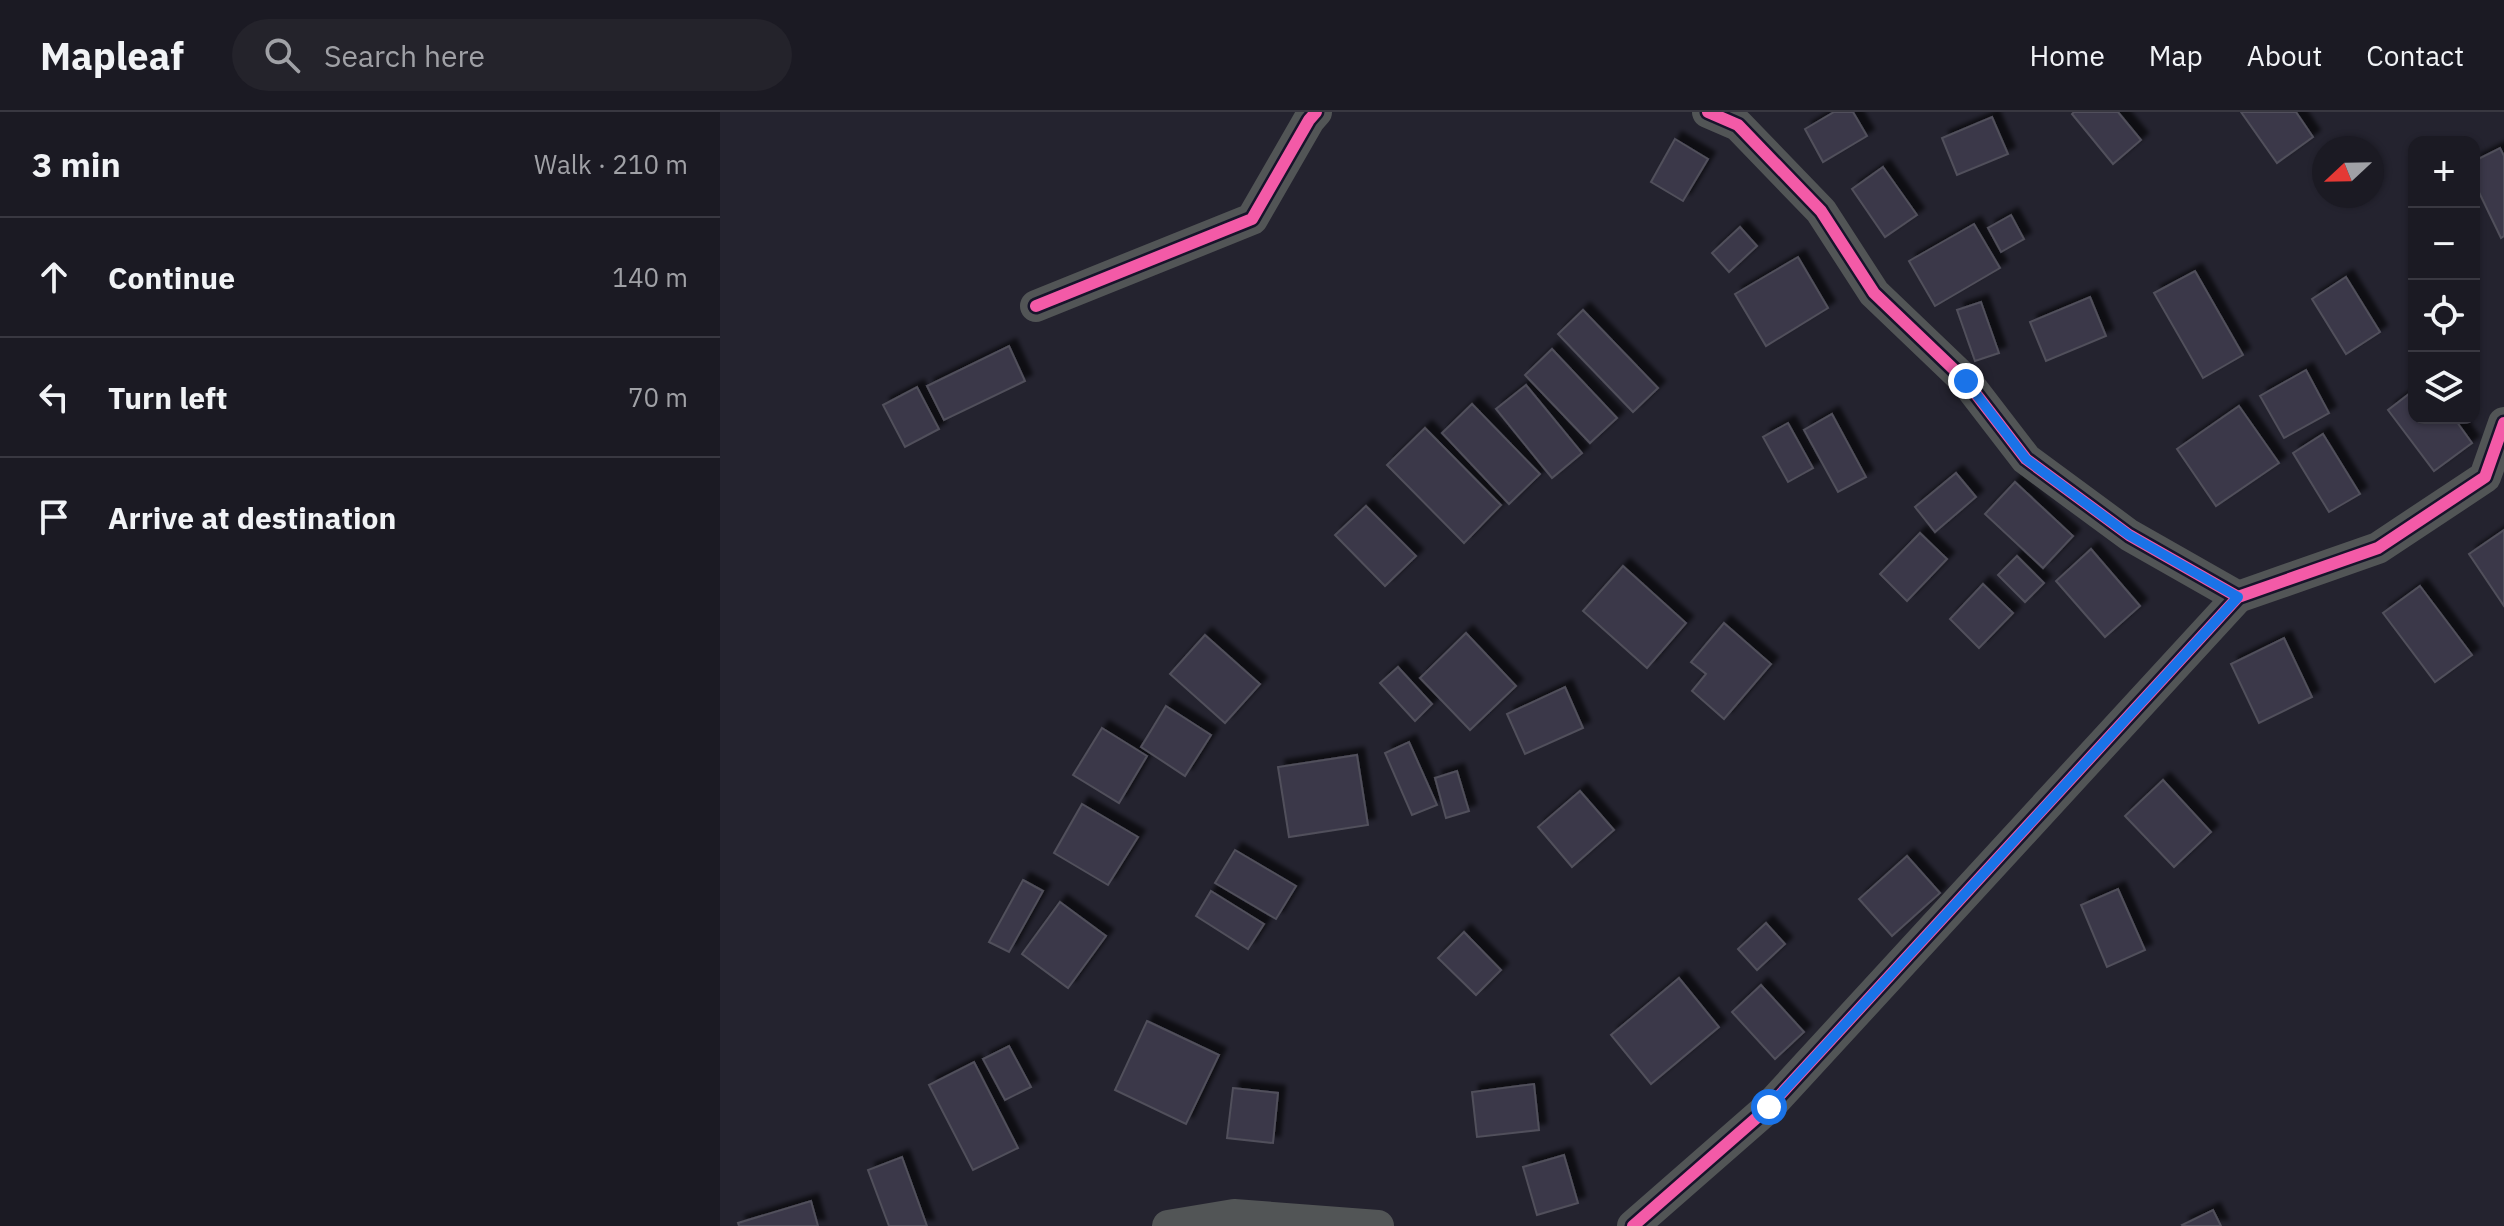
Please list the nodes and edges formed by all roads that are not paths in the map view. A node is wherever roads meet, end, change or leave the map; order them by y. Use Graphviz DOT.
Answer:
graph roads {
  1 [pos="1316,112"];
  2 [pos="1708,112"];
  3 [pos="1036,306"];
  4 [pos="2504,423"];
  5 [pos="2238,597"];
  6 [pos="1168,1226"];
  7 [pos="1378,1226"];
  8 [pos="1633,1226"];
  1 -- 3 [label="street"];
  2 -- 5 [label="street"];
  4 -- 5 [label="street"];
  5 -- 8 [label="street"];
  6 -- 7 [label="street"];
}
